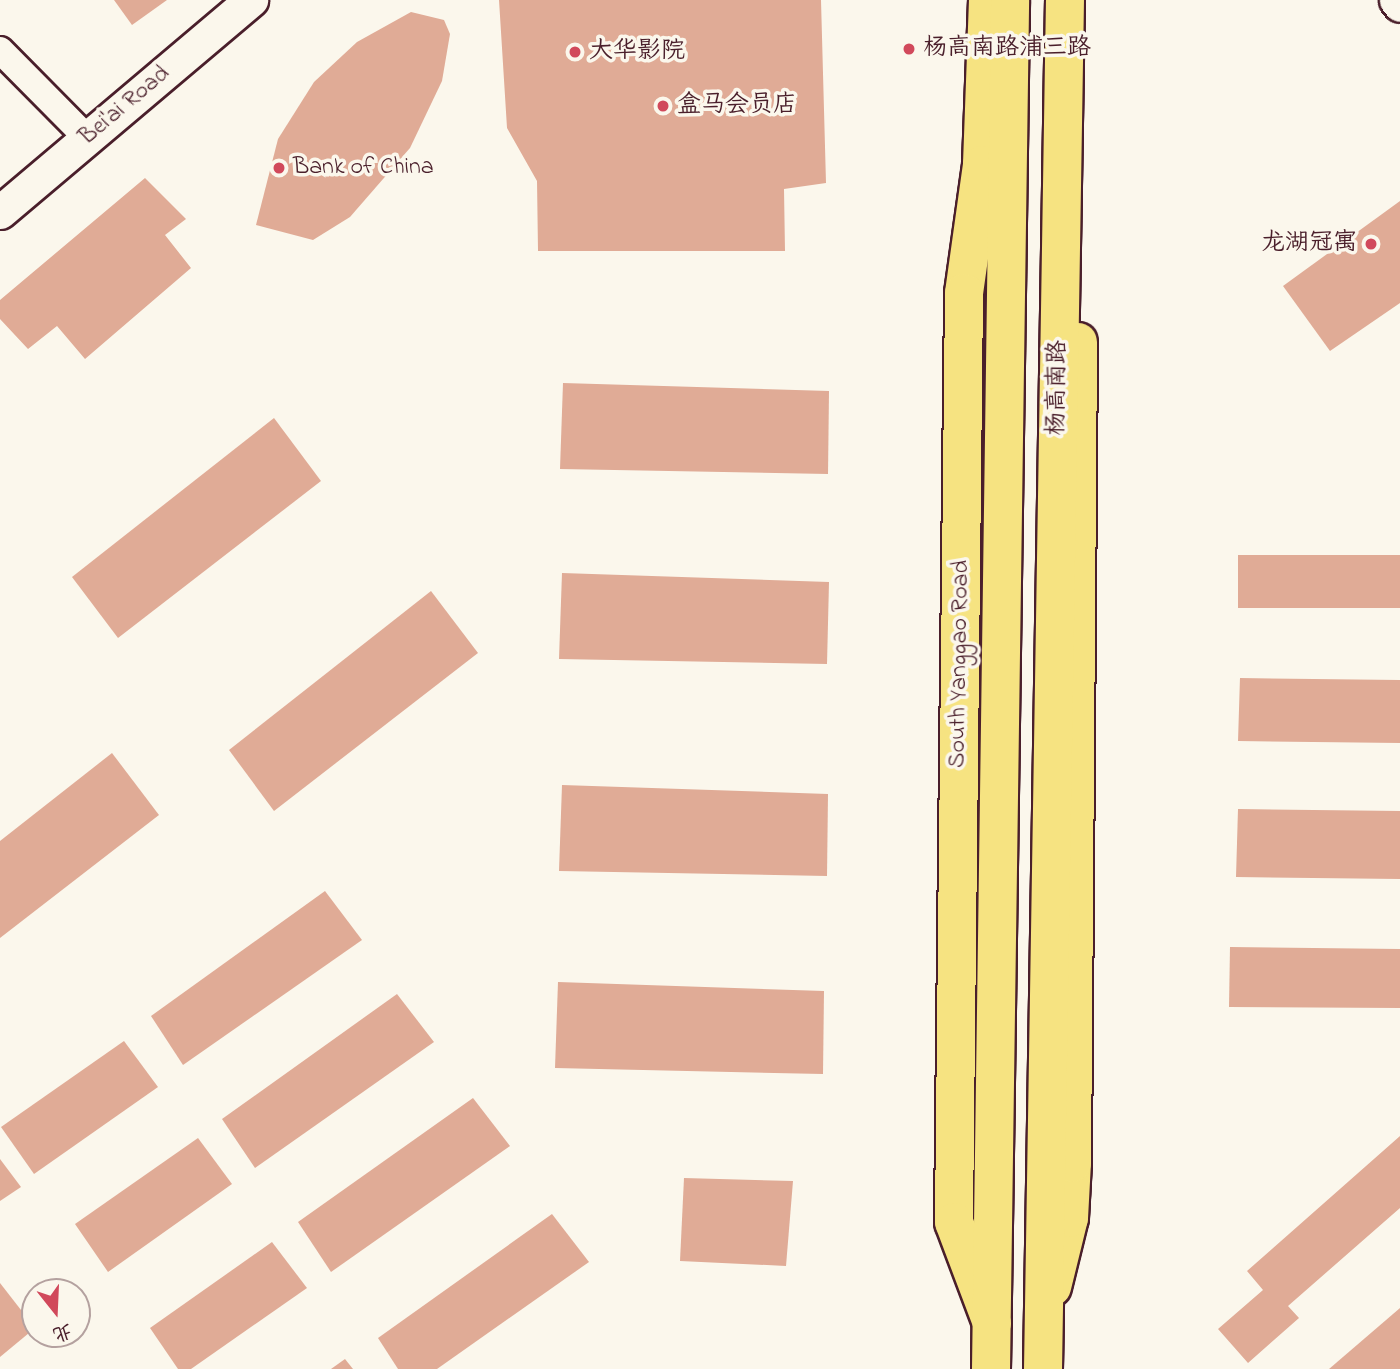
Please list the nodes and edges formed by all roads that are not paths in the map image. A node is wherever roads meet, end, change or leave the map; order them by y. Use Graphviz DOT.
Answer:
graph roads {
  1 [pos="251,0"];
  2 [pos="988,0"];
  3 [pos="1010,0"];
  4 [pos="1065,0"];
  5 [pos="1081,0"];
  6 [pos="1396,0"];
  7 [pos="1400,5"];
  8 [pos="0,50"];
  9 [pos="87,138"];
  10 [pos="0,212"];
  11 [pos="1044,1320"];
  12 [pos="992,1323"];
  13 [pos="991,1369"];
  14 [pos="1043,1369"];
  1 -- 9 [label="street, Bei'ai Road"];
  2 -- 12 [label="main road, South Yanggao Road"];
  3 -- 12 [label="main road, South Yanggao Road"];
  4 -- 11 [label="main road, 杨高南路"];
  5 -- 11 [label="main road"];
  6 -- 7 [label="street"];
  8 -- 9 [label="street"];
  9 -- 10 [label="street, Bei'ai Road"];
  11 -- 14 [label="main road"];
  12 -- 13 [label="main road, South Yanggao Road"];
}
